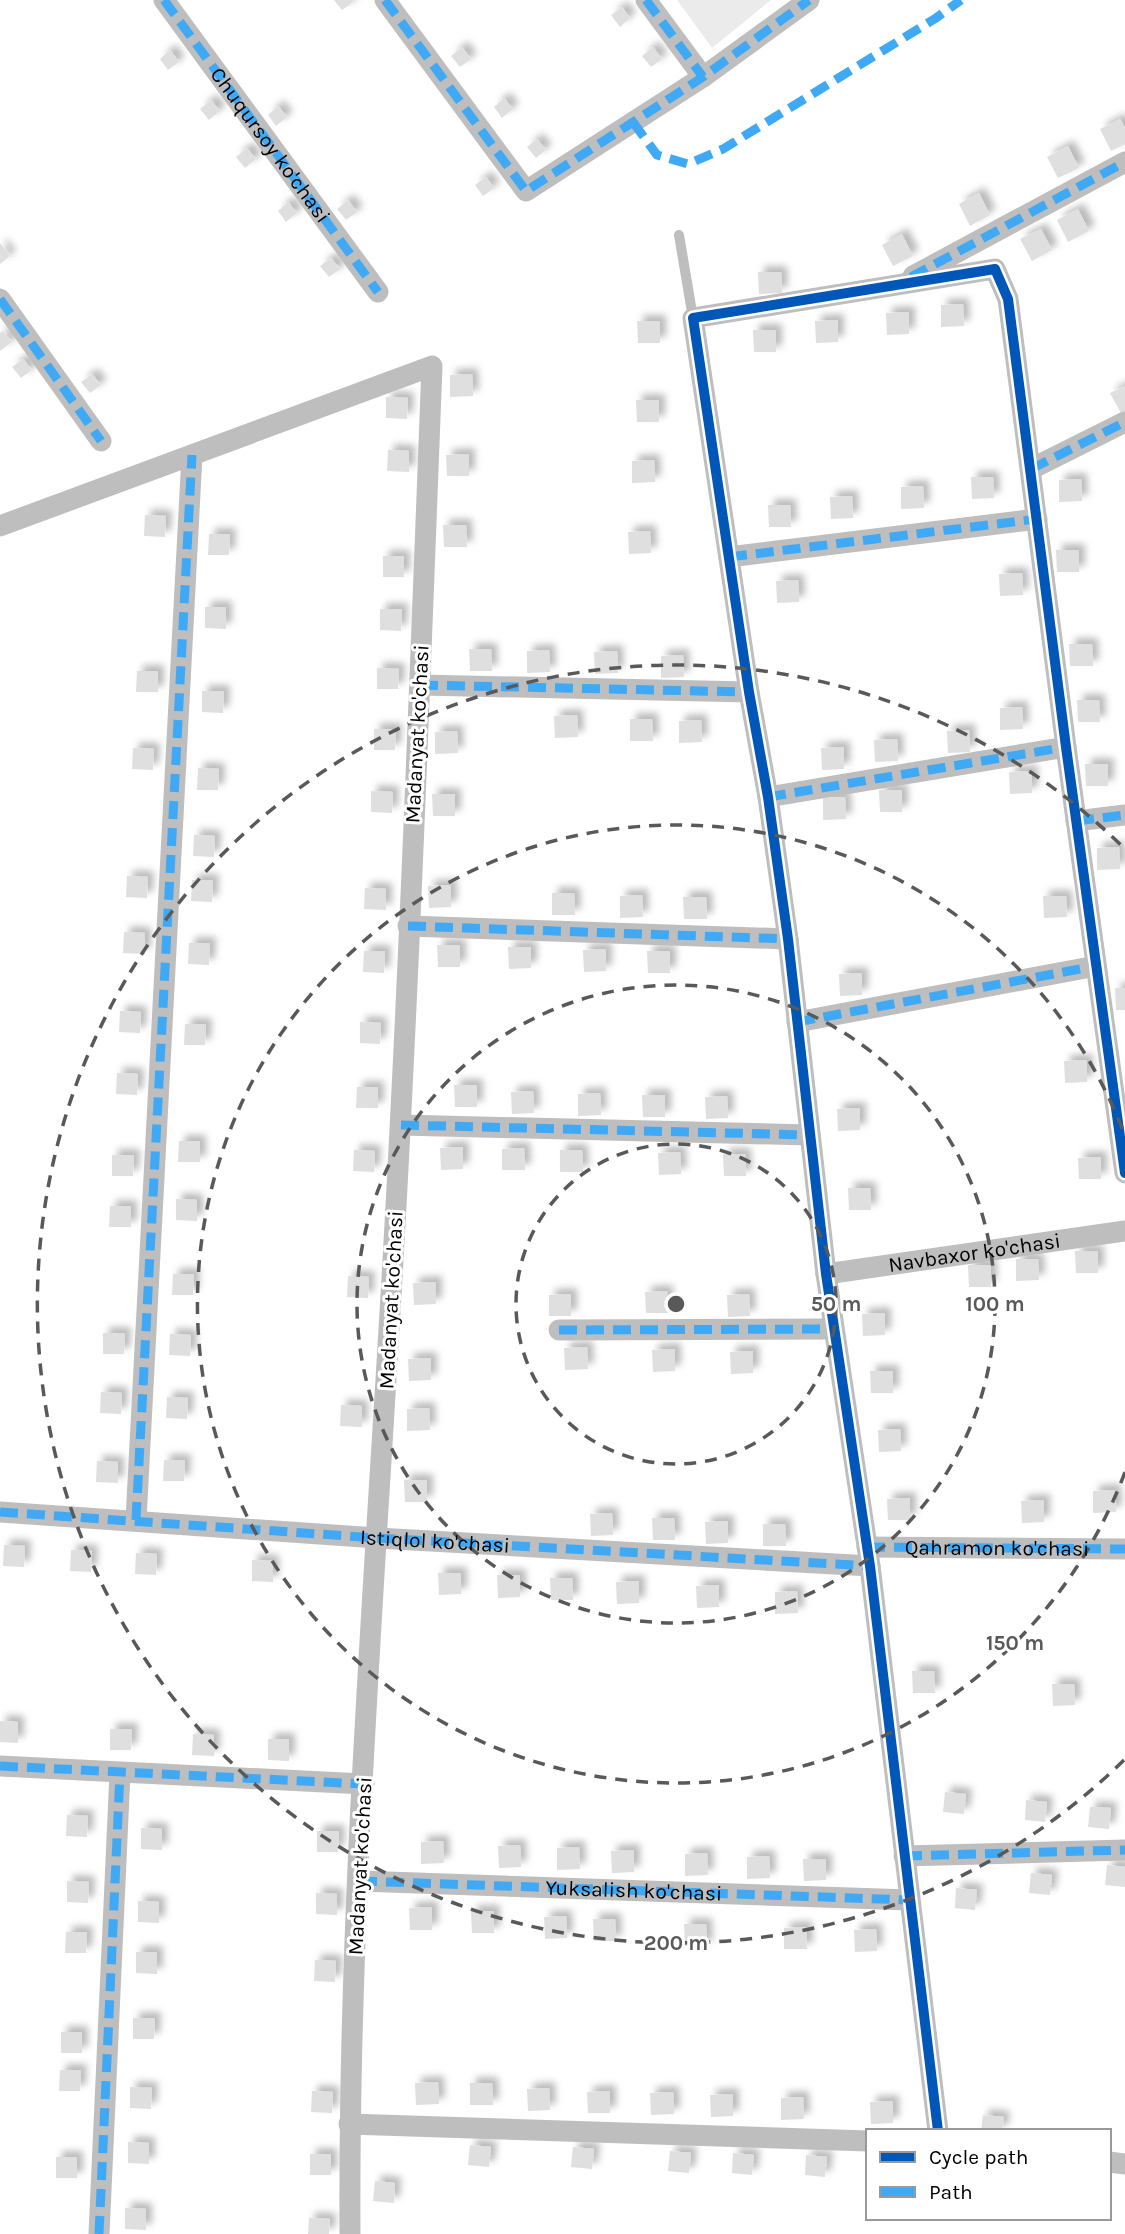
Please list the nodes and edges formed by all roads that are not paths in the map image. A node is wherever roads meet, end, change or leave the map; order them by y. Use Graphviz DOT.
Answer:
graph roads {
  1 [pos="164,0"];
  2 [pos="385,0"];
  3 [pos="646,0"];
  4 [pos="809,0"];
  5 [pos="703,77"];
  6 [pos="1125,162"];
  7 [pos="678,235"];
  8 [pos="899,284"];
  9 [pos="378,292"];
  10 [pos="0,299"];
  11 [pos="693,318"];
  12 [pos="1125,422"];
  13 [pos="101,441"];
  14 [pos="192,455"];
  15 [pos="1031,469"];
  16 [pos="1037,519"];
  17 [pos="0,526"];
  18 [pos="730,557"];
  19 [pos="420,685"];
  20 [pos="749,692"];
  21 [pos="1066,747"];
  22 [pos="768,797"];
  23 [pos="1125,815"];
  24 [pos="1076,821"];
  25 [pos="408,926"];
  26 [pos="788,939"];
  27 [pos="1096,966"];
  28 [pos="797,1022"];
  29 [pos="401,1125"];
  30 [pos="810,1135"];
  31 [pos="1125,1173"];
  32 [pos="1125,1231"];
  33 [pos="826,1274"];
  34 [pos="833,1329"];
  35 [pos="559,1330"];
  36 [pos="0,1512"];
  37 [pos="136,1520"];
  38 [pos="377,1538"];
  39 [pos="1125,1549"];
  40 [pos="869,1556"];
  41 [pos="0,1766"];
  42 [pos="120,1773"];
  43 [pos="364,1784"];
  44 [pos="1125,1850"];
  45 [pos="904,1856"];
  46 [pos="359,1881"];
  47 [pos="909,1900"];
  48 [pos="349,2124"];
  49 [pos="938,2129"];
  50 [pos="866,2141"];
  51 [pos="99,2234"];
  52 [pos="350,2234"];
  1 -- 9 [label="street, Chuqursoy ko'chasi"];
  2 -- 5 [label="street"];
  3 -- 5 [label="street"];
  4 -- 5 [label="street"];
  6 -- 8 [label="street"];
  7 -- 11 [label="lane"];
  8 -- 11 [label="street"];
  8 -- 15 [label="street"];
  10 -- 13 [label="street"];
  11 -- 18 [label="street"];
  12 -- 15 [label="street"];
  14 -- 17 [label="street"];
  14 -- 19 [label="street, Madanyat ko'chasi"];
  14 -- 37 [label="street"];
  15 -- 16 [label="street"];
  16 -- 18 [label="street"];
  16 -- 21 [label="street"];
  18 -- 20 [label="street"];
  19 -- 20 [label="street"];
  19 -- 25 [label="street, Madanyat ko'chasi"];
  20 -- 22 [label="street"];
  21 -- 22 [label="street"];
  21 -- 24 [label="street"];
  22 -- 26 [label="street"];
  23 -- 24 [label="street"];
  24 -- 27 [label="street"];
  25 -- 26 [label="street"];
  25 -- 29 [label="street, Madanyat ko'chasi"];
  26 -- 28 [label="street"];
  27 -- 28 [label="street"];
  27 -- 31 [label="street"];
  28 -- 30 [label="street"];
  29 -- 30 [label="street"];
  29 -- 38 [label="street, Madanyat ko'chasi"];
  30 -- 33 [label="street"];
  32 -- 33 [label="street, Navbaxor ko'chasi"];
  33 -- 34 [label="street"];
  34 -- 35 [label="street"];
  34 -- 40 [label="street"];
  36 -- 37 [label="street, Istiqlol ko'chasi"];
  37 -- 38 [label="street, Istiqlol ko'chasi"];
  38 -- 40 [label="street, Istiqlol ko'chasi"];
  38 -- 43 [label="street, Madanyat ko'chasi"];
  39 -- 40 [label="street, Qahramon ko'chasi"];
  40 -- 45 [label="street"];
  41 -- 42 [label="street"];
  42 -- 43 [label="street"];
  42 -- 51 [label="street"];
  43 -- 46 [label="street, Madanyat ko'chasi"];
  44 -- 45 [label="street"];
  45 -- 47 [label="street"];
  46 -- 47 [label="street, Yuksalish ko'chasi"];
  46 -- 48 [label="street, Madanyat ko'chasi"];
  47 -- 49 [label="street"];
  48 -- 50 [label="street"];
  48 -- 52 [label="street, Madanyat ko'chasi"];
}
